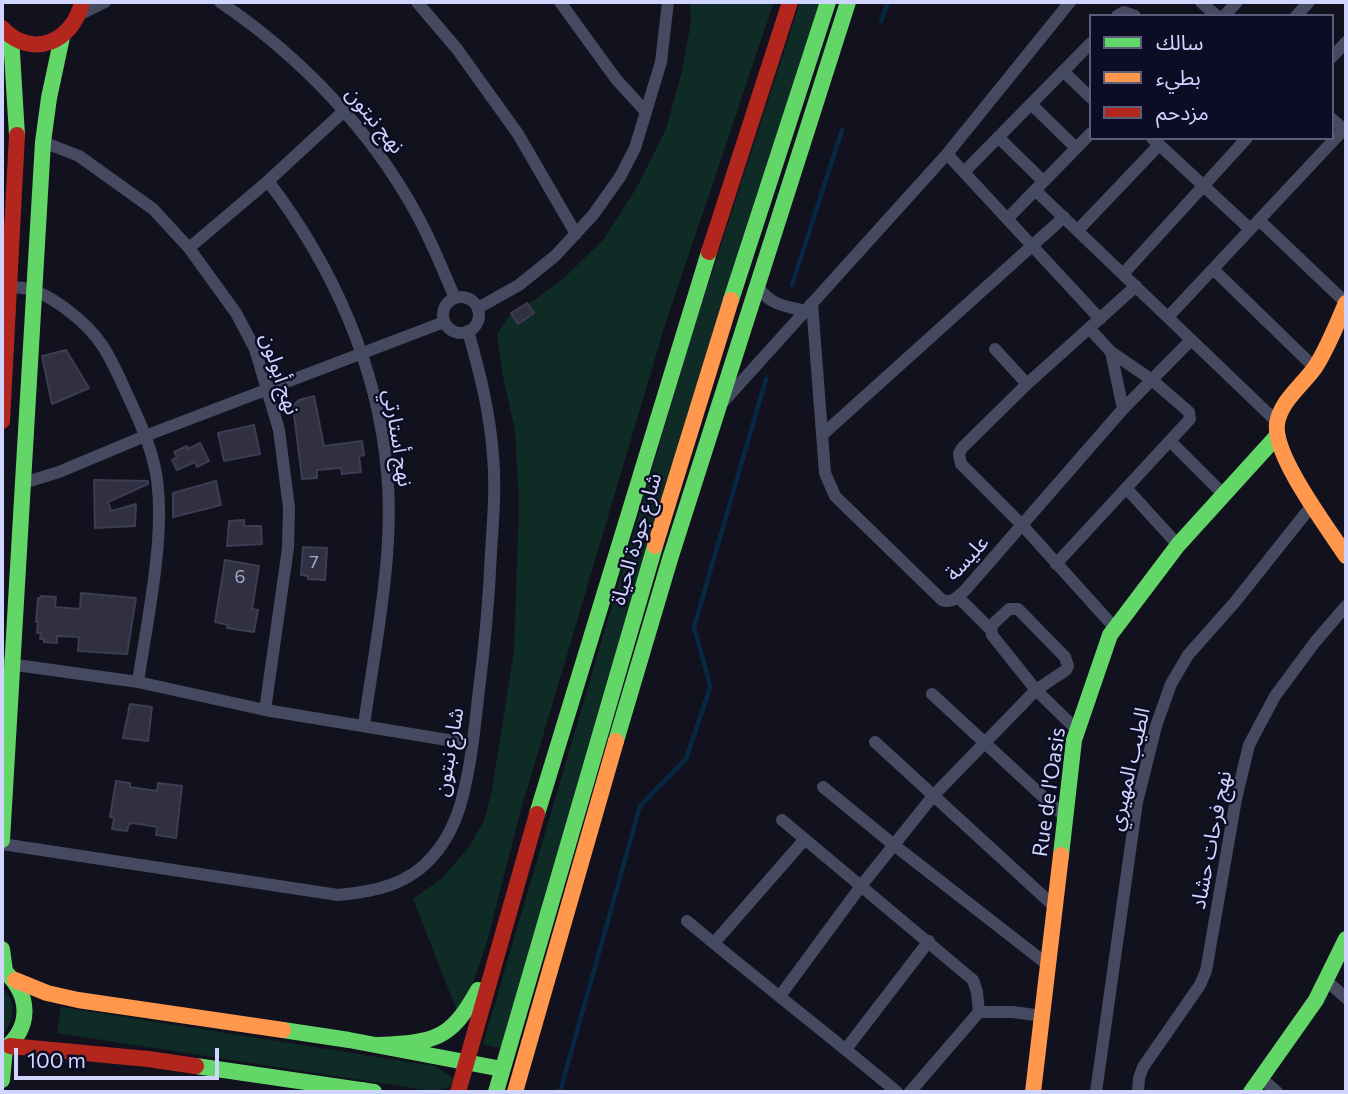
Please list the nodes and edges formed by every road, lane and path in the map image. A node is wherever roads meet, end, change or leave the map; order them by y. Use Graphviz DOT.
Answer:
graph roads {
  1 [pos="105,2"];
  2 [pos="220,2"];
  3 [pos="417,2"];
  4 [pos="560,2"];
  5 [pos="668,2"];
  6 [pos="790,2"];
  7 [pos="828,2"];
  8 [pos="848,2"];
  9 [pos="1070,2"];
  10 [pos="80,8"];
  11 [pos="5,32"];
  12 [pos="62,37"];
  13 [pos="1346,42"];
  14 [pos="1089,45"];
  15 [pos="1334,55"];
  16 [pos="1063,71"];
  17 [pos="1089,96"];
  18 [pos="1031,104"];
  19 [pos="344,111"];
  20 [pos="646,112"];
  21 [pos="1346,129"];
  22 [pos="1089,135"];
  23 [pos="998,137"];
  24 [pos="1245,140"];
  25 [pos="43,142"];
  26 [pos="1155,142"];
  27 [pos="9,143"];
  28 [pos="1076,148"];
  29 [pos="947,154"];
  30 [pos="964,172"];
  31 [pos="268,181"];
  32 [pos="1039,186"];
  33 [pos="1203,186"];
  34 [pos="1064,217"];
  35 [pos="1007,219"];
  36 [pos="1254,225"];
  37 [pos="1078,230"];
  38 [pos="576,234"];
  39 [pos="1032,246"];
  40 [pos="190,248"];
  41 [pos="1213,269"];
  42 [pos="1123,274"];
  43 [pos="756,285"];
  44 [pos="1136,286"];
  45 [pos="5,288"];
  46 [pos="33,289"];
  47 [pos="455,298"];
  48 [pos="1346,303"];
  49 [pos="808,307"];
  50 [pos="478,308"];
  51 [pos="1168,317"];
  52 [pos="1100,319"];
  53 [pos="444,321"];
  54 [pos="1089,328"];
  55 [pos="468,331"];
  56 [pos="1191,340"];
  57 [pos="995,349"];
  58 [pos="1111,352"];
  59 [pos="361,354"];
  60 [pos="1315,368"];
  61 [pos="1152,380"];
  62 [pos="1027,384"];
  63 [pos="267,388"];
  64 [pos="721,404"];
  65 [pos="1123,409"];
  66 [pos="2,421"];
  67 [pos="1277,429"];
  68 [pos="822,435"];
  69 [pos="145,436"];
  70 [pos="1171,442"];
  71 [pos="23,483"];
  72 [pos="1126,489"];
  73 [pos="1223,495"];
  74 [pos="1313,504"];
  75 [pos="1022,525"];
  76 [pos="1178,545"];
  77 [pos="1346,556"];
  78 [pos="1056,564"];
  79 [pos="958,597"];
  80 [pos="1346,606"];
  81 [pos="1114,627"];
  82 [pos="990,629"];
  83 [pos="6,664"];
  84 [pos="138,682"];
  85 [pos="1036,690"];
  86 [pos="932,694"];
  87 [pos="265,710"];
  88 [pos="364,725"];
  89 [pos="1077,730"];
  90 [pos="986,741"];
  91 [pos="875,742"];
  92 [pos="472,744"];
  93 [pos="823,787"];
  94 [pos="933,796"];
  95 [pos="1065,817"];
  96 [pos="782,820"];
  97 [pos="805,839"];
  98 [pos="2,842"];
  99 [pos="894,845"];
  100 [pos="860,886"];
  101 [pos="1055,906"];
  102 [pos="687,920"];
  103 [pos="1346,939"];
  104 [pos="929,941"];
  105 [pos="714,943"];
  106 [pos="2,949"];
  107 [pos="496,956"];
  108 [pos="1048,965"];
  109 [pos="7,974"];
  110 [pos="1328,982"];
  111 [pos="780,996"];
  112 [pos="1346,998"];
  113 [pos="979,1012"];
  114 [pos="1042,1016"];
  115 [pos="378,1045"];
  116 [pos="6,1048"];
  117 [pos="846,1049"];
  118 [pos="467,1062"];
  119 [pos="502,1069"];
  120 [pos="1261,1078"];
  121 [pos="2,1080"];
  122 [pos="369,1091"];
  123 [pos="458,1092"];
  124 [pos="496,1092"];
  125 [pos="515,1092"];
  126 [pos="897,1092"];
  127 [pos="910,1092"];
  128 [pos="1033,1092"];
  129 [pos="1096,1092"];
  130 [pos="1138,1092"];
  131 [pos="1251,1092"];
  132 [pos="1277,1092"];
  1 -- 10 [label="street"];
  2 -- 19 [label="street, نهج نبتون"];
  3 -- 38 [label="street"];
  4 -- 20 [label="street"];
  5 -- 20 [label="street"];
  6 -- 107 [label="main road, شارع جودة الحياة"];
  7 -- 119 [label="main road, شارع جودة الحياة"];
  8 -- 43 [label="main road"];
  9 -- 29 [label="street"];
  10 -- 12 [label="main road"];
  11 -- 12 [label="main road"];
  11 -- 27 [label="main road"];
  12 -- 25 [label="main road"];
  13 -- 15 [label="street"];
  14 -- 16 [label="street"];
  16 -- 17 [label="street"];
  16 -- 18 [label="street"];
  18 -- 23 [label="street"];
  18 -- 28 [label="street"];
  19 -- 31 [label="street"];
  19 -- 47 [label="street, نهج نبتون"];
  20 -- 38 [label="street"];
  21 -- 36 [label="street"];
  22 -- 28 [label="street"];
  23 -- 30 [label="street"];
  23 -- 32 [label="street"];
  24 -- 33 [label="street"];
  25 -- 40 [label="street, نهج أبولون"];
  25 -- 46 [label="main road"];
  26 -- 33 [label="street"];
  26 -- 37 [label="street"];
  27 -- 45 [label="main road"];
  28 -- 32 [label="street"];
  29 -- 30 [label="street"];
  29 -- 49 [label="street"];
  30 -- 35 [label="street"];
  31 -- 40 [label="street"];
  31 -- 59 [label="street, نهج أستارتي"];
  32 -- 34 [label="street"];
  32 -- 35 [label="street"];
  33 -- 36 [label="street"];
  33 -- 42 [label="street"];
  34 -- 37 [label="street"];
  34 -- 39 [label="street"];
  35 -- 39 [label="street"];
  36 -- 41 [label="street"];
  36 -- 48 [label="street"];
  37 -- 42 [label="street"];
  38 -- 50 [label="street"];
  39 -- 52 [label="street"];
  39 -- 68 [label="street"];
  40 -- 63 [label="street, نهج أبولون"];
  41 -- 51 [label="street"];
  41 -- 60 [label="street"];
  42 -- 44 [label="street"];
  43 -- 49 [label="street"];
  43 -- 64 [label="main road"];
  44 -- 51 [label="street"];
  44 -- 52 [label="street"];
  45 -- 46 [label="street"];
  45 -- 66 [label="main road"];
  46 -- 69 [label="street"];
  46 -- 71 [label="main road"];
  47 -- 50 [label="street"];
  47 -- 53 [label="street"];
  48 -- 60 [label="main road, Rue de l'Oasis"];
  49 -- 64 [label="street"];
  49 -- 68 [label="street, عليسة"];
  50 -- 55 [label="street"];
  51 -- 56 [label="street"];
  52 -- 54 [label="street"];
  53 -- 55 [label="street"];
  53 -- 59 [label="street"];
  54 -- 58 [label="street"];
  54 -- 62 [label="street"];
  55 -- 92 [label="street, شارع نبتون"];
  56 -- 61 [label="street, عليسة"];
  56 -- 67 [label="street"];
  57 -- 62 [label="street"];
  58 -- 61 [label="street"];
  58 -- 65 [label="street"];
  59 -- 63 [label="street"];
  59 -- 88 [label="street, نهج أستارتي"];
  60 -- 67 [label="main road, Rue de l'Oasis"];
  61 -- 65 [label="street, عليسة"];
  61 -- 70 [label="street"];
  62 -- 75 [label="street"];
  63 -- 69 [label="street"];
  63 -- 87 [label="street, نهج أبولون"];
  64 -- 125 [label="main road"];
  65 -- 75 [label="street, عليسة"];
  67 -- 73 [label="main road, Rue de l'Oasis"];
  67 -- 74 [label="main road"];
  68 -- 79 [label="street, عليسة"];
  69 -- 71 [label="street"];
  69 -- 84 [label="street"];
  70 -- 72 [label="street"];
  70 -- 73 [label="street"];
  71 -- 83 [label="main road"];
  72 -- 76 [label="street"];
  72 -- 78 [label="street"];
  73 -- 76 [label="main road, Rue de l'Oasis"];
  74 -- 77 [label="main road"];
  74 -- 129 [label="street, الطيب المهيري"];
  75 -- 78 [label="street"];
  75 -- 79 [label="street, عليسة"];
  76 -- 81 [label="main road, Rue de l'Oasis"];
  78 -- 81 [label="street"];
  79 -- 82 [label="street"];
  80 -- 130 [label="street, نهج فرحات حشاد"];
  81 -- 89 [label="main road, Rue de l'Oasis"];
  82 -- 85 [label="street"];
  82 -- 85 [label="street"];
  83 -- 84 [label="street"];
  83 -- 98 [label="main road"];
  84 -- 87 [label="street"];
  85 -- 89 [label="street"];
  85 -- 90 [label="street"];
  86 -- 90 [label="street"];
  87 -- 88 [label="street"];
  88 -- 92 [label="street"];
  89 -- 95 [label="main road, Rue de l'Oasis"];
  90 -- 94 [label="street"];
  90 -- 95 [label="street"];
  91 -- 94 [label="street"];
  92 -- 98 [label="street, شارع نبتون"];
  93 -- 99 [label="street"];
  94 -- 99 [label="street"];
  94 -- 101 [label="street"];
  95 -- 101 [label="main road, Rue de l'Oasis"];
  96 -- 97 [label="street"];
  97 -- 100 [label="street"];
  97 -- 105 [label="street"];
  99 -- 100 [label="street"];
  99 -- 108 [label="street"];
  100 -- 104 [label="street"];
  100 -- 111 [label="street"];
  101 -- 108 [label="main road, Rue de l'Oasis"];
  102 -- 105 [label="street"];
  103 -- 110 [label="main road"];
  104 -- 113 [label="street"];
  104 -- 117 [label="street"];
  105 -- 111 [label="street"];
  106 -- 109 [label="main road"];
  107 -- 115 [label="main road"];
  107 -- 118 [label="main road, شارع جودة الحياة"];
  108 -- 114 [label="main road, Rue de l'Oasis"];
  109 -- 115 [label="main road"];
  109 -- 116 [label="main road"];
  110 -- 112 [label="street"];
  110 -- 120 [label="main road"];
  111 -- 117 [label="street"];
  113 -- 114 [label="street"];
  113 -- 127 [label="street"];
  114 -- 128 [label="main road, Rue de l'Oasis"];
  115 -- 118 [label="main road"];
  116 -- 121 [label="main road"];
  116 -- 122 [label="main road"];
  117 -- 126 [label="street"];
  118 -- 119 [label="main road"];
  118 -- 123 [label="main road, شارع جودة الحياة"];
  119 -- 124 [label="main road, شارع جودة الحياة"];
  120 -- 131 [label="main road"];
  120 -- 132 [label="street"];
}
